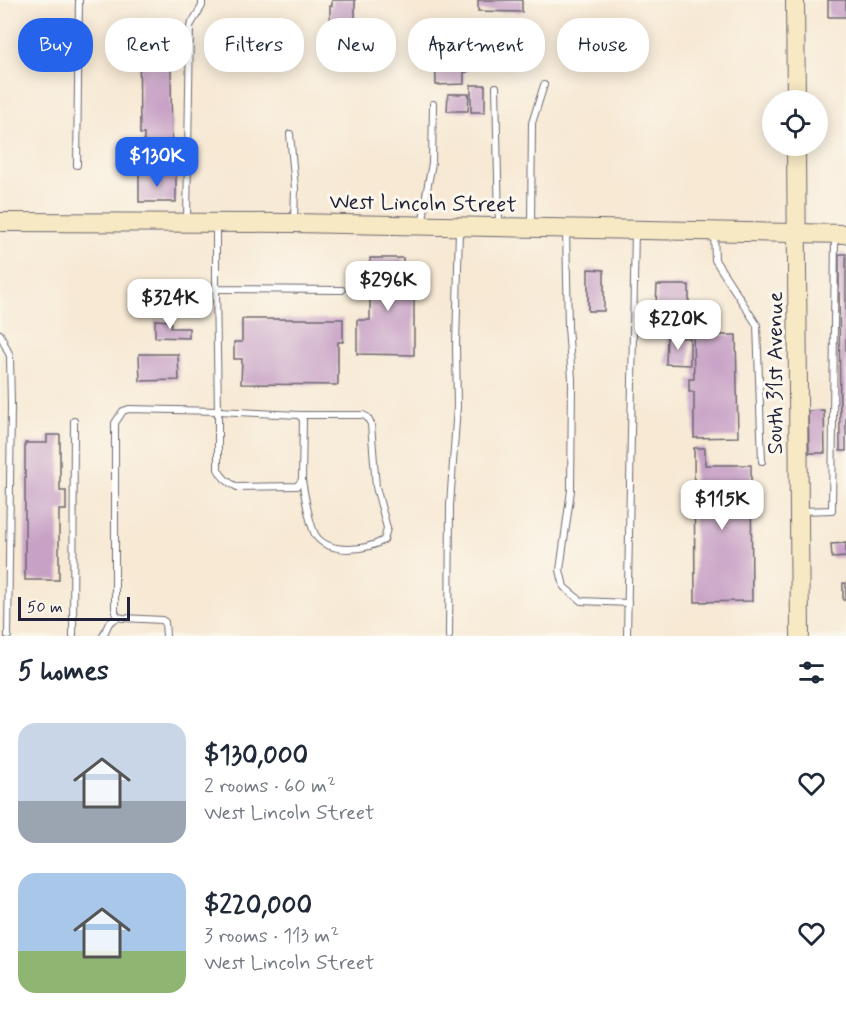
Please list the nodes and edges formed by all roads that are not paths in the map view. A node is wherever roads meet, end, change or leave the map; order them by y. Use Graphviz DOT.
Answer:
graph roads {
  1 [pos="79,0"];
  2 [pos="202,0"];
  3 [pos="795,0"];
  4 [pos="544,85"];
  5 [pos="496,87"];
  6 [pos="796,90"];
  7 [pos="433,104"];
  8 [pos="290,134"];
  9 [pos="796,156"];
  10 [pos="77,165"];
  11 [pos="0,222"];
  12 [pos="187,223"];
  13 [pos="216,224"];
  14 [pos="294,224"];
  15 [pos="423,226"];
  16 [pos="460,227"];
  17 [pos="499,227"];
  18 [pos="531,228"];
  19 [pos="566,229"];
  20 [pos="635,230"];
  21 [pos="714,232"];
  22 [pos="797,233"];
  23 [pos="841,234"];
  24 [pos="216,289"];
  25 [pos="342,290"];
  26 [pos="0,334"];
  27 [pos="218,411"];
  28 [pos="299,415"];
  29 [pos="74,421"];
  30 [pos="762,461"];
  31 [pos="302,480"];
  32 [pos="799,511"];
  33 [pos="628,603"];
  34 [pos="118,617"];
  35 [pos="8,636"];
  36 [pos="73,636"];
  37 [pos="103,636"];
  38 [pos="166,636"];
  39 [pos="449,636"];
  40 [pos="627,636"];
  41 [pos="800,636"];
  1 -- 10 [label="lane"];
  2 -- 12 [label="lane"];
  3 -- 6 [label="street"];
  4 -- 18 [label="lane"];
  5 -- 17 [label="lane"];
  7 -- 15 [label="lane"];
  8 -- 14 [label="lane"];
  9 -- 22 [label="street, South 31st Avenue"];
  11 -- 12 [label="street, West Lincoln Street"];
  12 -- 13 [label="street, West Lincoln Street"];
  13 -- 14 [label="street, West Lincoln Street"];
  13 -- 24 [label="lane"];
  14 -- 15 [label="street, West Lincoln Street"];
  15 -- 16 [label="street, West Lincoln Street"];
  16 -- 17 [label="street, West Lincoln Street"];
  16 -- 39 [label="lane"];
  17 -- 18 [label="street, West Lincoln Street"];
  18 -- 19 [label="street, West Lincoln Street"];
  19 -- 20 [label="street, West Lincoln Street"];
  19 -- 33 [label="lane"];
  20 -- 21 [label="street, West Lincoln Street"];
  20 -- 33 [label="lane"];
  21 -- 22 [label="street, West Lincoln Street"];
  21 -- 30 [label="lane"];
  22 -- 23 [label="street, West Lincoln Street"];
  22 -- 32 [label="street, South 31st Avenue"];
  23 -- 32 [label="lane"];
  24 -- 25 [label="lane"];
  24 -- 27 [label="lane"];
  26 -- 35 [label="lane"];
  27 -- 28 [label="lane"];
  27 -- 31 [label="lane"];
  27 -- 34 [label="lane"];
  28 -- 31 [label="lane"];
  28 -- 31 [label="lane"];
  29 -- 36 [label="lane"];
  32 -- 41 [label="street, South 31st Avenue"];
  33 -- 40 [label="lane"];
  34 -- 37 [label="lane"];
  34 -- 38 [label="lane"];
}
